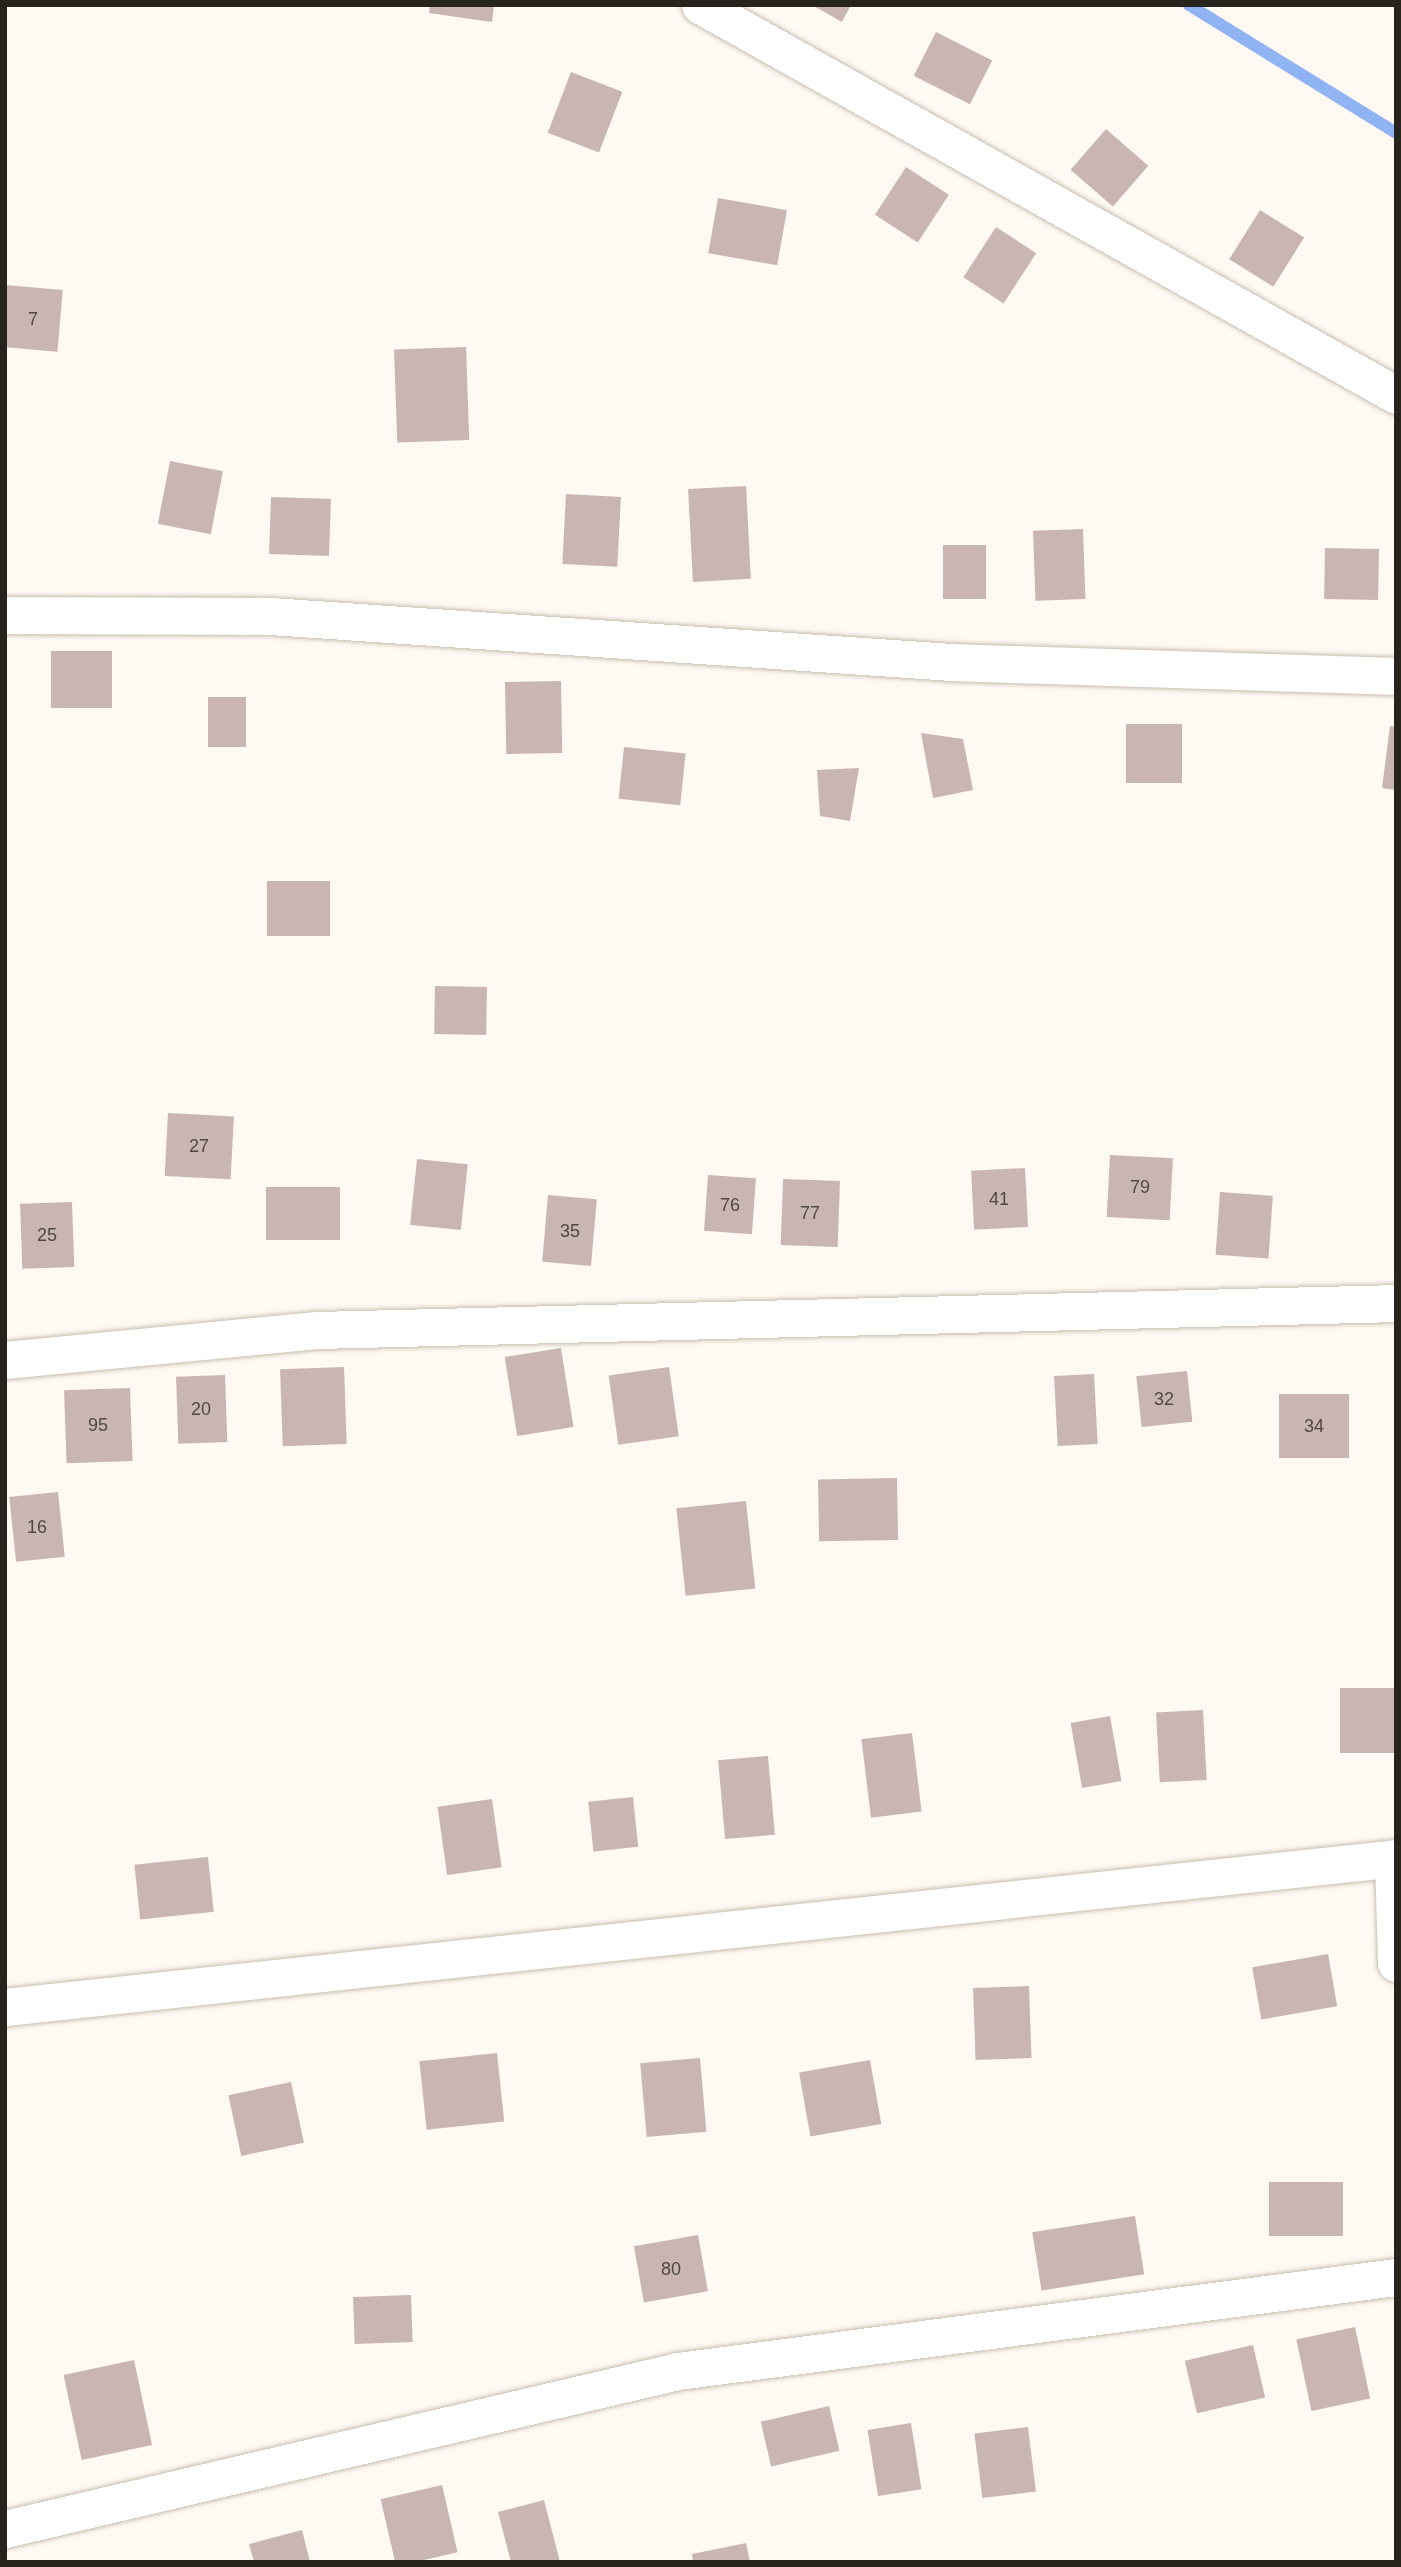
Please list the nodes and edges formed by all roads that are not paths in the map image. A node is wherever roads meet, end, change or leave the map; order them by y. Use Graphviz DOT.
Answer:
graph roads {
  1 [pos="700,5"];
  2 [pos="1396,395"];
  3 [pos="5,615"];
  4 [pos="1396,676"];
  5 [pos="1396,1303"];
  6 [pos="5,1360"];
  7 [pos="1394,1858"];
  8 [pos="1396,1964"];
  9 [pos="5,2007"];
  10 [pos="1396,2277"];
  11 [pos="5,2529"];
  1 -- 2 [label="street"];
  3 -- 4 [label="street"];
  5 -- 6 [label="street"];
  7 -- 8 [label="street"];
  7 -- 9 [label="street"];
  10 -- 11 [label="street"];
}
